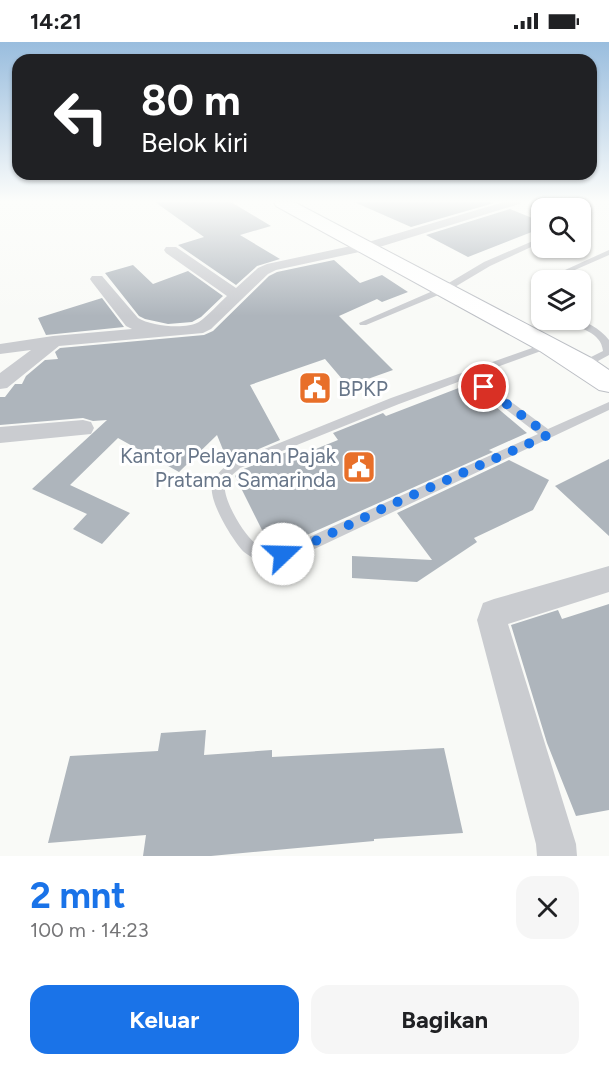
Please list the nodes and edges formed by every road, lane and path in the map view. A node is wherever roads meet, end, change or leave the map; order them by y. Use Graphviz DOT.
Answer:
graph roads {
  1 [pos="356,240"];
  2 [pos="388,240"];
  3 [pos="531,244"];
  4 [pos="368,246"];
  5 [pos="171,250"];
  6 [pos="609,252"];
  7 [pos="569,270"];
  8 [pos="97,279"];
  9 [pos="445,289"];
  10 [pos="237,295"];
  11 [pos="363,323"];
  12 [pos="591,330"];
  13 [pos="183,332"];
  14 [pos="54,341"];
  15 [pos="549,345"];
  16 [pos="0,349"];
  17 [pos="583,364"];
  18 [pos="468,375"];
  19 [pos="608,382"];
  20 [pos="0,383"];
  21 [pos="609,406"];
  22 [pos="83,428"];
  23 [pos="0,435"];
  24 [pos="548,435"];
  25 [pos="609,579"];
  26 [pos="557,856"];
  1 -- 4 [label="main road"];
  2 -- 4 [label="street"];
  3 -- 9 [label="lane"];
  4 -- 9 [label="main road"];
  4 -- 10 [label="street"];
  5 -- 10 [label="street"];
  6 -- 7 [label="lane"];
  8 -- 13 [label="street"];
  9 -- 11 [label="lane"];
  9 -- 15 [label="main road"];
  10 -- 13 [label="street"];
  12 -- 17 [label="lane"];
  13 -- 14 [label="street"];
  14 -- 16 [label="street"];
  14 -- 20 [label="street"];
  15 -- 17 [label="main road"];
  15 -- 18 [label="lane"];
  17 -- 19 [label="main road"];
  18 -- 24 [label="lane"];
  18 -- 24 [label="lane"];
  21 -- 24 [label="lane"];
  22 -- 23 [label="street"];
  25 -- 26 [label="street"];
}
